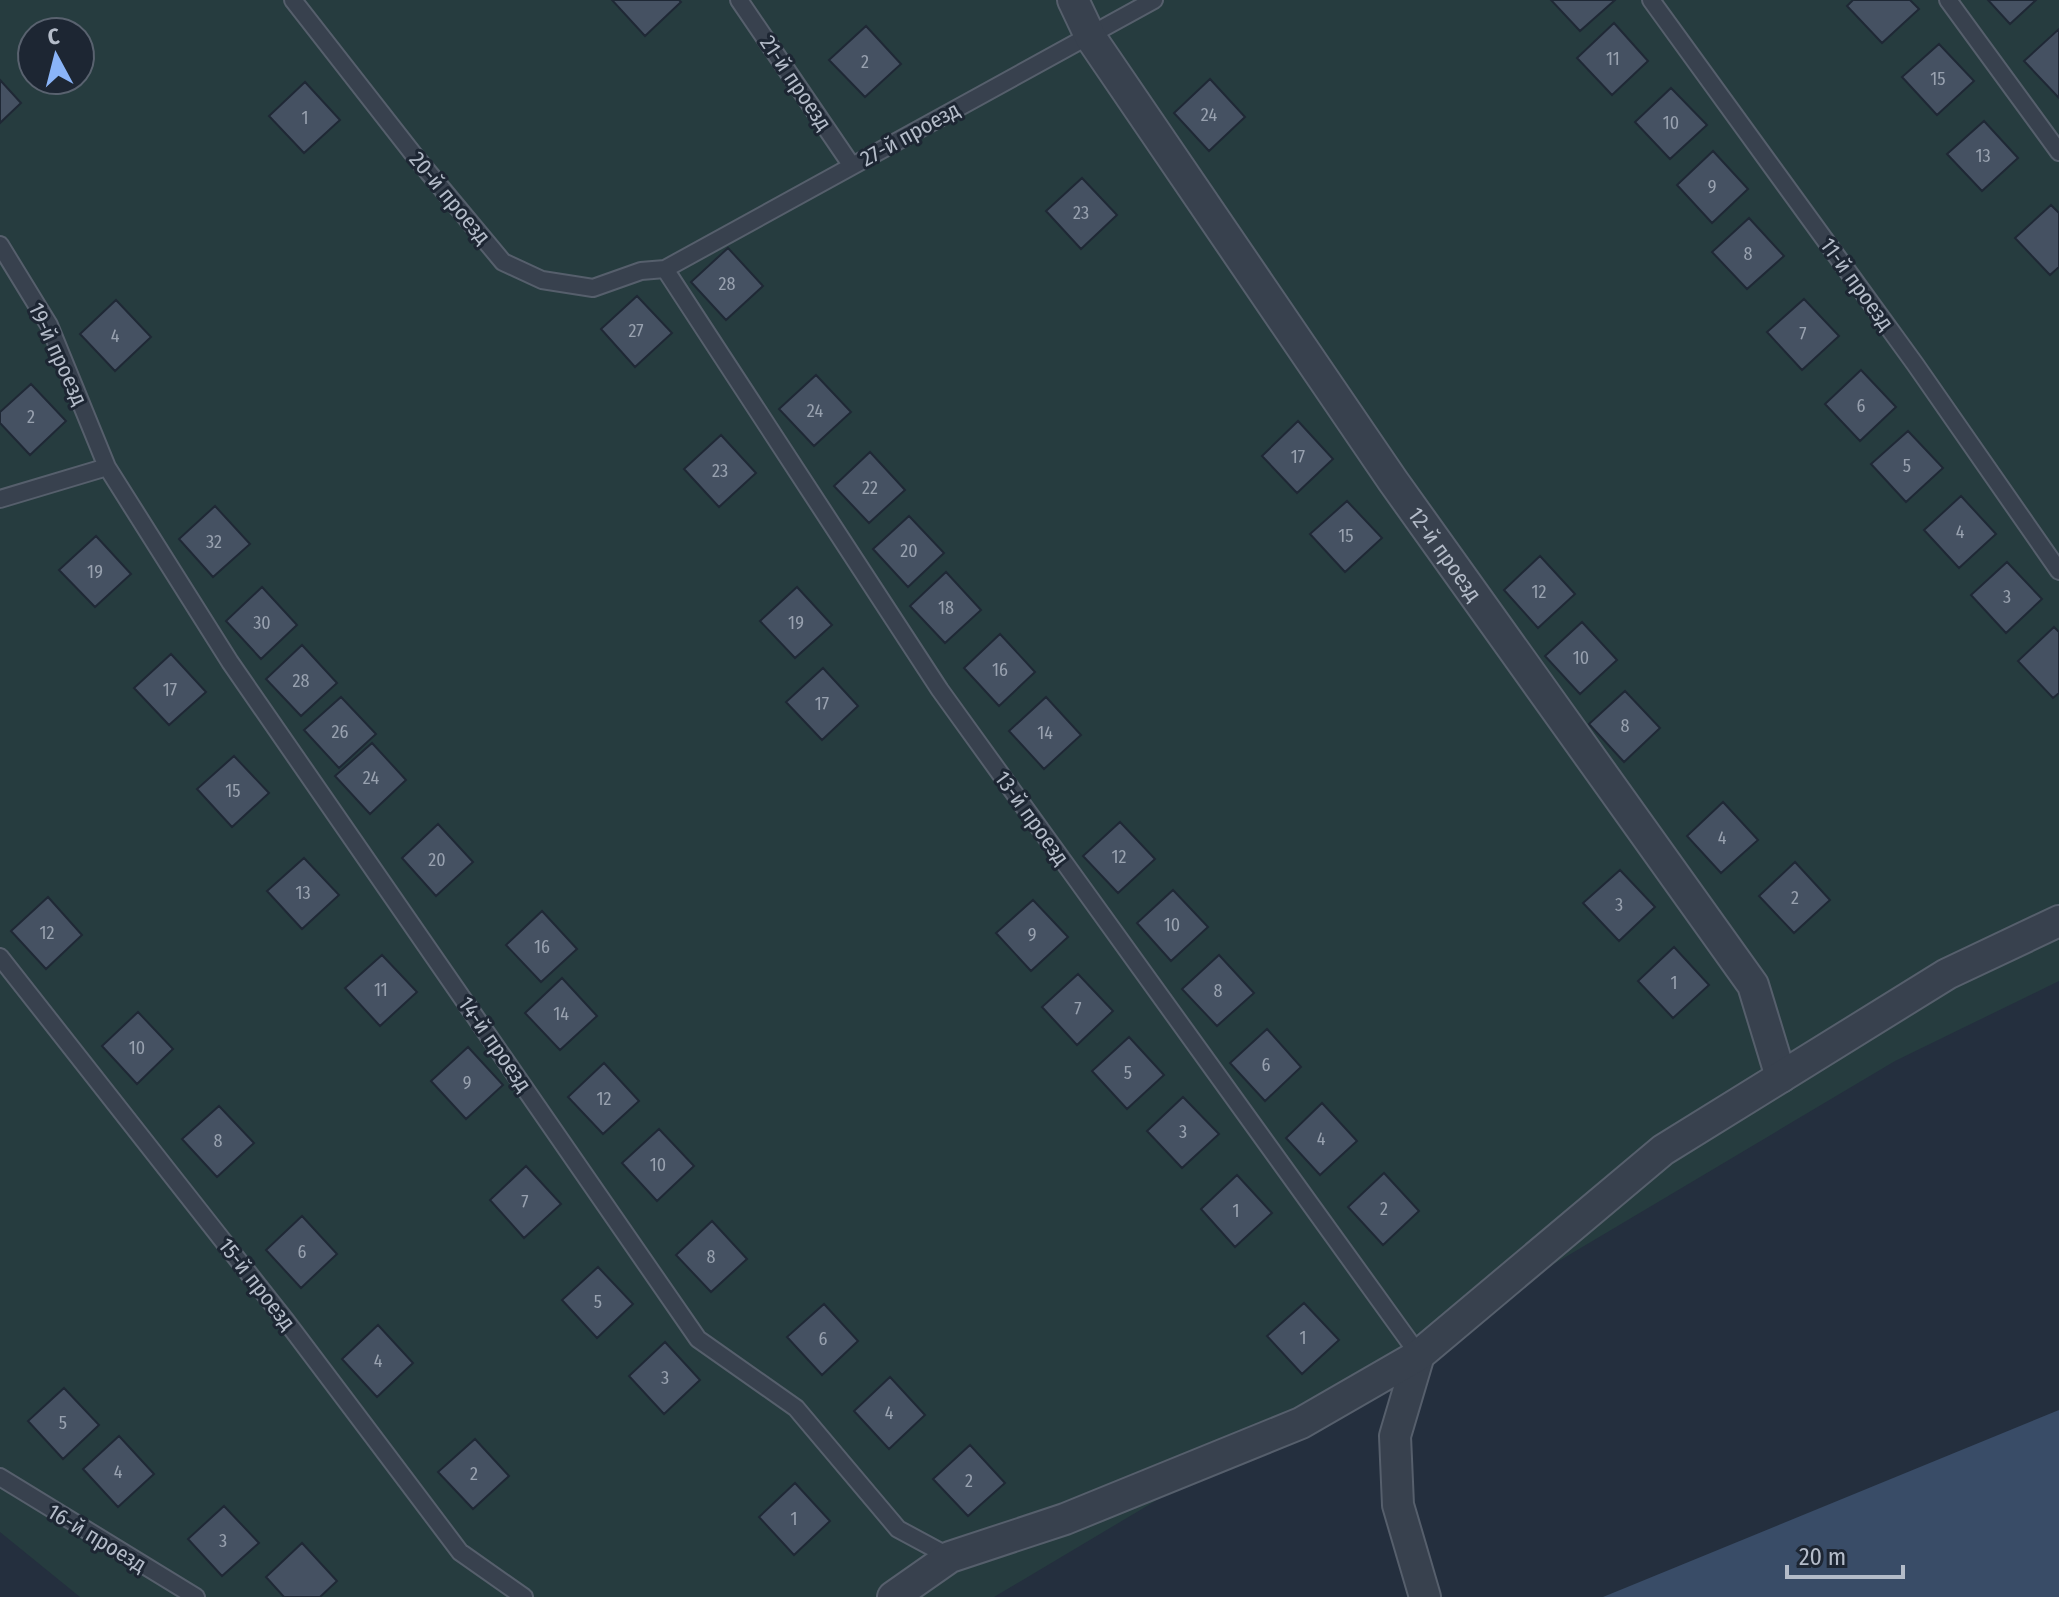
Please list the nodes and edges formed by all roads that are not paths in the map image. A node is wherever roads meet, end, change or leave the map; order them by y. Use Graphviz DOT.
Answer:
graph roads {
  1 [pos="293,0"];
  2 [pos="739,0"];
  3 [pos="1073,0"];
  4 [pos="1154,0"];
  5 [pos="1651,0"];
  6 [pos="1948,0"];
  7 [pos="1091,38"];
  8 [pos="2059,152"];
  9 [pos="852,166"];
  10 [pos="0,245"];
  11 [pos="665,269"];
  12 [pos="107,467"];
  13 [pos="0,499"];
  14 [pos="2059,571"];
  15 [pos="2059,921"];
  16 [pos="0,957"];
  17 [pos="1781,1077"];
  18 [pos="1419,1355"];
  19 [pos="0,1477"];
  20 [pos="950,1557"];
  21 [pos="196,1597"];
  22 [pos="524,1597"];
  23 [pos="893,1597"];
  24 [pos="1425,1597"];
  1 -- 11 [label="lane, 20-й проезд"];
  2 -- 9 [label="lane, 21-й проезд"];
  3 -- 7 [label="street, 12-й проезд"];
  4 -- 7 [label="lane, 27-й проезд"];
  5 -- 14 [label="lane, 11-й проезд"];
  6 -- 8 [label="lane"];
  7 -- 9 [label="lane, 27-й проезд"];
  7 -- 17 [label="street, 12-й проезд"];
  9 -- 11 [label="lane, 27-й проезд"];
  10 -- 12 [label="lane, 19-й проезд"];
  11 -- 18 [label="lane, 13-й проезд"];
  12 -- 13 [label="lane"];
  12 -- 20 [label="lane, 14-й проезд"];
  15 -- 17 [label="street"];
  16 -- 22 [label="lane, 15-й проезд"];
  17 -- 18 [label="street"];
  18 -- 20 [label="street"];
  18 -- 24 [label="street"];
  19 -- 21 [label="lane, 16-й проезд"];
  20 -- 23 [label="street"];
}
